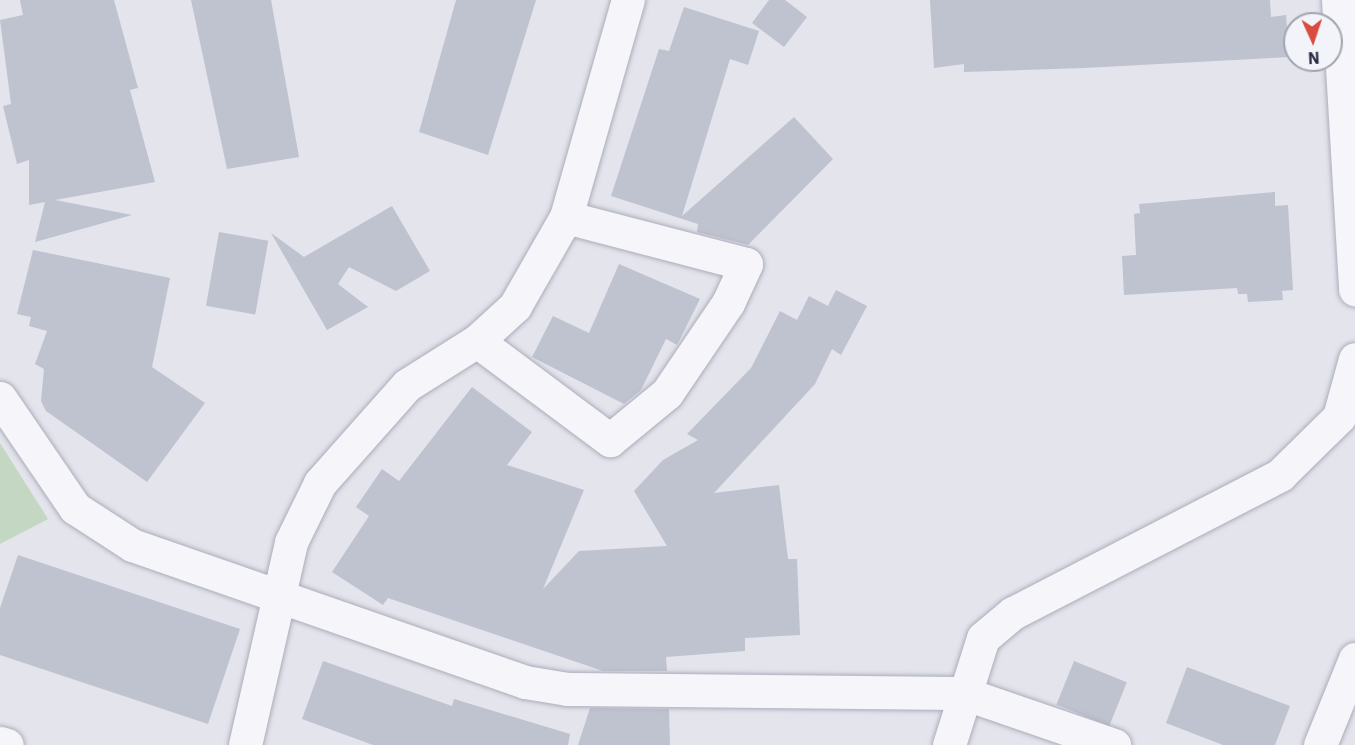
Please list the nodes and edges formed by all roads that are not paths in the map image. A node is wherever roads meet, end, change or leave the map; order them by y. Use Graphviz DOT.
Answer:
graph roads {
  1 [pos="627,0"];
  2 [pos="1338,0"];
  3 [pos="566,217"];
  4 [pos="1355,290"];
  5 [pos="477,341"];
  6 [pos="1355,359"];
  7 [pos="0,398"];
  8 [pos="277,597"];
  9 [pos="1355,659"];
  10 [pos="963,693"];
  11 [pos="0,743"];
  12 [pos="7,745"];
  13 [pos="245,745"];
  14 [pos="949,745"];
  15 [pos="1114,745"];
  16 [pos="1320,745"];
  1 -- 3 [label="street"];
  2 -- 4 [label="street"];
  3 -- 5 [label="street"];
  3 -- 5 [label="street"];
  5 -- 8 [label="street"];
  6 -- 10 [label="street"];
  7 -- 8 [label="street"];
  8 -- 10 [label="street"];
  8 -- 13 [label="street"];
  9 -- 16 [label="street"];
  10 -- 14 [label="street"];
  10 -- 15 [label="street"];
  11 -- 12 [label="street"];
}
